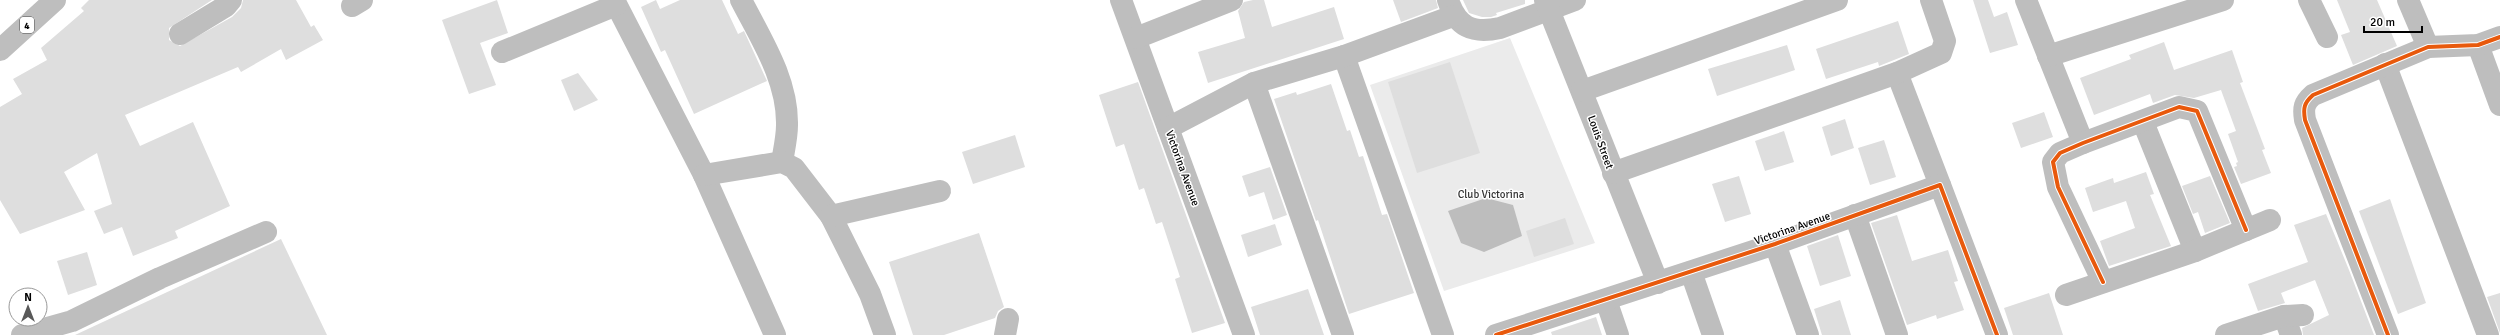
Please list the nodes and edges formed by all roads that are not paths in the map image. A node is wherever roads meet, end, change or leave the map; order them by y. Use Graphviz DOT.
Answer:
graph roads {
  1 [pos="55,0"];
  2 [pos="231,0"];
  3 [pos="740,0"];
  4 [pos="1121,0"];
  5 [pos="1232,0"];
  6 [pos="1575,0"];
  7 [pos="1837,0"];
  8 [pos="1931,0"];
  9 [pos="2026,0"];
  10 [pos="2223,0"];
  11 [pos="2309,0"];
  12 [pos="2408,0"];
  13 [pos="615,3"];
  14 [pos="1547,5"];
  15 [pos="1450,8"];
  16 [pos="180,34"];
  17 [pos="2327,37"];
  18 [pos="2500,37"];
  19 [pos="1136,38"];
  20 [pos="2478,45"];
  21 [pos="2428,47"];
  22 [pos="0,50"];
  23 [pos="502,52"];
  24 [pos="1344,56"];
  25 [pos="2048,56"];
  26 [pos="2385,64"];
  27 [pos="1897,72"];
  28 [pos="1254,82"];
  29 [pos="1582,91"];
  30 [pos="2500,105"];
  31 [pos="2143,122"];
  32 [pos="1168,128"];
  33 [pos="2083,143"];
  34 [pos="782,162"];
  35 [pos="1613,173"];
  36 [pos="704,175"];
  37 [pos="1940,185"];
  38 [pos="940,191"];
  39 [pos="831,216"];
  40 [pos="1855,216"];
  41 [pos="2270,220"];
  42 [pos="2246,230"];
  43 [pos="266,232"];
  44 [pos="1775,244"];
  45 [pos="2195,251"];
  46 [pos="1691,272"];
  47 [pos="2103,282"];
  48 [pos="1658,283"];
  49 [pos="2066,295"];
  50 [pos="1606,300"];
  51 [pos="2293,322"];
  52 [pos="1520,331"];
  53 [pos="22,335"];
  54 [pos="775,335"];
  55 [pos="885,335"];
  56 [pos="1244,335"];
  57 [pos="1343,335"];
  58 [pos="1443,335"];
  59 [pos="1496,335"];
  60 [pos="1618,335"];
  61 [pos="1713,335"];
  62 [pos="1808,335"];
  63 [pos="1897,335"];
  64 [pos="1997,335"];
  65 [pos="2226,335"];
  66 [pos="2388,335"];
  67 [pos="2488,335"];
  1 -- 22 [label="main road, 4"];
  2 -- 16 [label="main road"];
  3 -- 34 [label="main road"];
  4 -- 19 [label="main road, Victorina Avenue"];
  5 -- 19 [label="main road"];
  6 -- 14 [label="main road"];
  7 -- 29 [label="main road"];
  8 -- 27 [label="main road"];
  9 -- 25 [label="main road"];
  10 -- 25 [label="main road"];
  11 -- 17 [label="main road"];
  12 -- 21 [label="main road"];
  13 -- 23 [label="main road"];
  13 -- 36 [label="main road"];
  14 -- 15 [label="main road"];
  14 -- 29 [label="main road, Louis Street"];
  15 -- 24 [label="main road"];
  18 -- 20 [label="main road"];
  19 -- 32 [label="main road, Victorina Avenue"];
  20 -- 21 [label="main road"];
  20 -- 30 [label="main road"];
  21 -- 26 [label="main road"];
  24 -- 28 [label="main road"];
  24 -- 58 [label="main road"];
  25 -- 33 [label="main road"];
  26 -- 66 [label="main road"];
  26 -- 67 [label="main road"];
  27 -- 35 [label="main road"];
  27 -- 37 [label="main road"];
  28 -- 32 [label="main road"];
  28 -- 57 [label="main road"];
  29 -- 35 [label="main road, Louis Street"];
  31 -- 33 [label="main road"];
  31 -- 42 [label="main road"];
  31 -- 45 [label="main road"];
  32 -- 56 [label="main road, Victorina Avenue"];
  33 -- 47 [label="main road"];
  34 -- 36 [label="main road"];
  34 -- 39 [label="main road"];
  35 -- 48 [label="main road, Louis Street"];
  36 -- 54 [label="main road"];
  37 -- 40 [label="main road, Victorina Avenue"];
  37 -- 64 [label="main road"];
  38 -- 39 [label="main road"];
  39 -- 55 [label="main road"];
  40 -- 44 [label="main road, Victorina Avenue"];
  40 -- 63 [label="main road"];
  41 -- 42 [label="main road"];
  42 -- 45 [label="main road"];
  43 -- 53 [label="main road"];
  44 -- 46 [label="main road, Victorina Avenue"];
  44 -- 62 [label="main road"];
  45 -- 47 [label="main road"];
  46 -- 48 [label="main road, Victorina Avenue"];
  46 -- 61 [label="main road"];
  47 -- 49 [label="main road"];
  48 -- 50 [label="main road, Victorina Avenue"];
  50 -- 52 [label="main road, Victorina Avenue"];
  50 -- 60 [label="main road"];
  51 -- 65 [label="main road"];
  52 -- 59 [label="main road, Victorina Avenue"];
}
